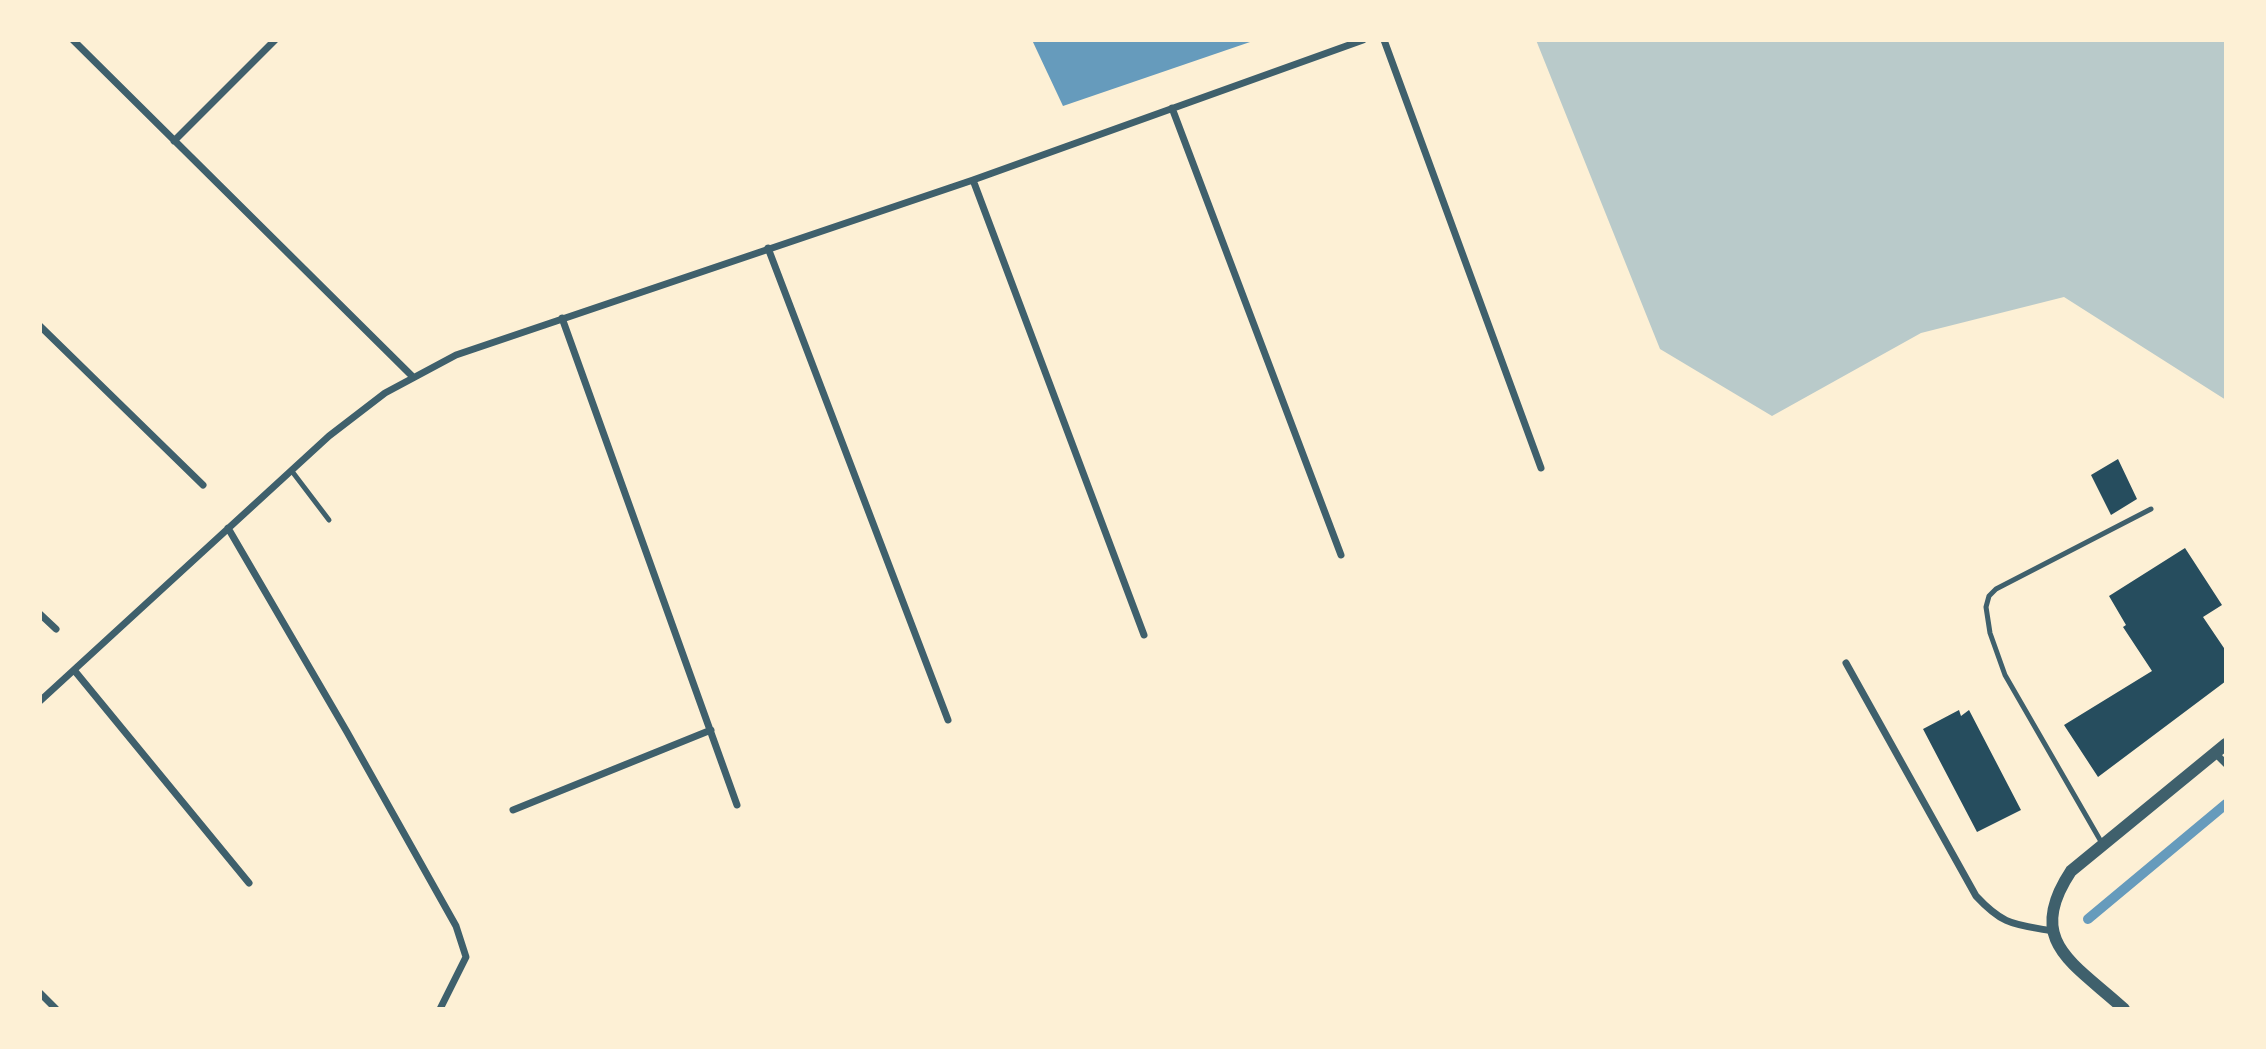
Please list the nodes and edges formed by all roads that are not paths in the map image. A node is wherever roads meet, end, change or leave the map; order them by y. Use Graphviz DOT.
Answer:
graph roads {
  1 [pos="73,40"];
  2 [pos="275,40"];
  3 [pos="1363,40"];
  4 [pos="1384,40"];
  5 [pos="1172,108"];
  6 [pos="174,141"];
  7 [pos="973,180"];
  8 [pos="768,248"];
  9 [pos="562,318"];
  10 [pos="40,326"];
  11 [pos="413,377"];
  12 [pos="1541,468"];
  13 [pos="291,470"];
  14 [pos="203,485"];
  15 [pos="2151,509"];
  16 [pos="329,520"];
  17 [pos="228,528"];
  18 [pos="1341,555"];
  19 [pos="40,614"];
  20 [pos="56,629"];
  21 [pos="1144,635"];
  22 [pos="1846,663"];
  23 [pos="74,670"];
  24 [pos="40,701"];
  25 [pos="948,720"];
  26 [pos="711,730"];
  27 [pos="2220,749"];
  28 [pos="2226,764"];
  29 [pos="737,805"];
  30 [pos="513,810"];
  31 [pos="2103,845"];
  32 [pos="249,883"];
  33 [pos="2052,932"];
  34 [pos="40,993"];
  35 [pos="56,1009"];
  36 [pos="440,1009"];
  37 [pos="2124,1009"];
  1 -- 6 [label="street"];
  2 -- 6 [label="street"];
  3 -- 5 [label="street"];
  4 -- 12 [label="street"];
  5 -- 7 [label="street"];
  5 -- 18 [label="street"];
  6 -- 11 [label="street"];
  7 -- 8 [label="street"];
  7 -- 21 [label="street"];
  8 -- 9 [label="street"];
  8 -- 25 [label="street"];
  9 -- 11 [label="street"];
  9 -- 26 [label="street"];
  10 -- 14 [label="street"];
  11 -- 13 [label="street"];
  13 -- 16 [label="lane"];
  13 -- 17 [label="street"];
  15 -- 31 [label="lane"];
  17 -- 23 [label="street"];
  17 -- 36 [label="street"];
  19 -- 20 [label="street"];
  22 -- 33 [label="street"];
  23 -- 24 [label="street"];
  23 -- 32 [label="street"];
  26 -- 29 [label="street"];
  26 -- 30 [label="street"];
  27 -- 28 [label="street"];
  27 -- 31 [label="street"];
  31 -- 33 [label="street"];
  33 -- 37 [label="street"];
  34 -- 35 [label="street"];
}
